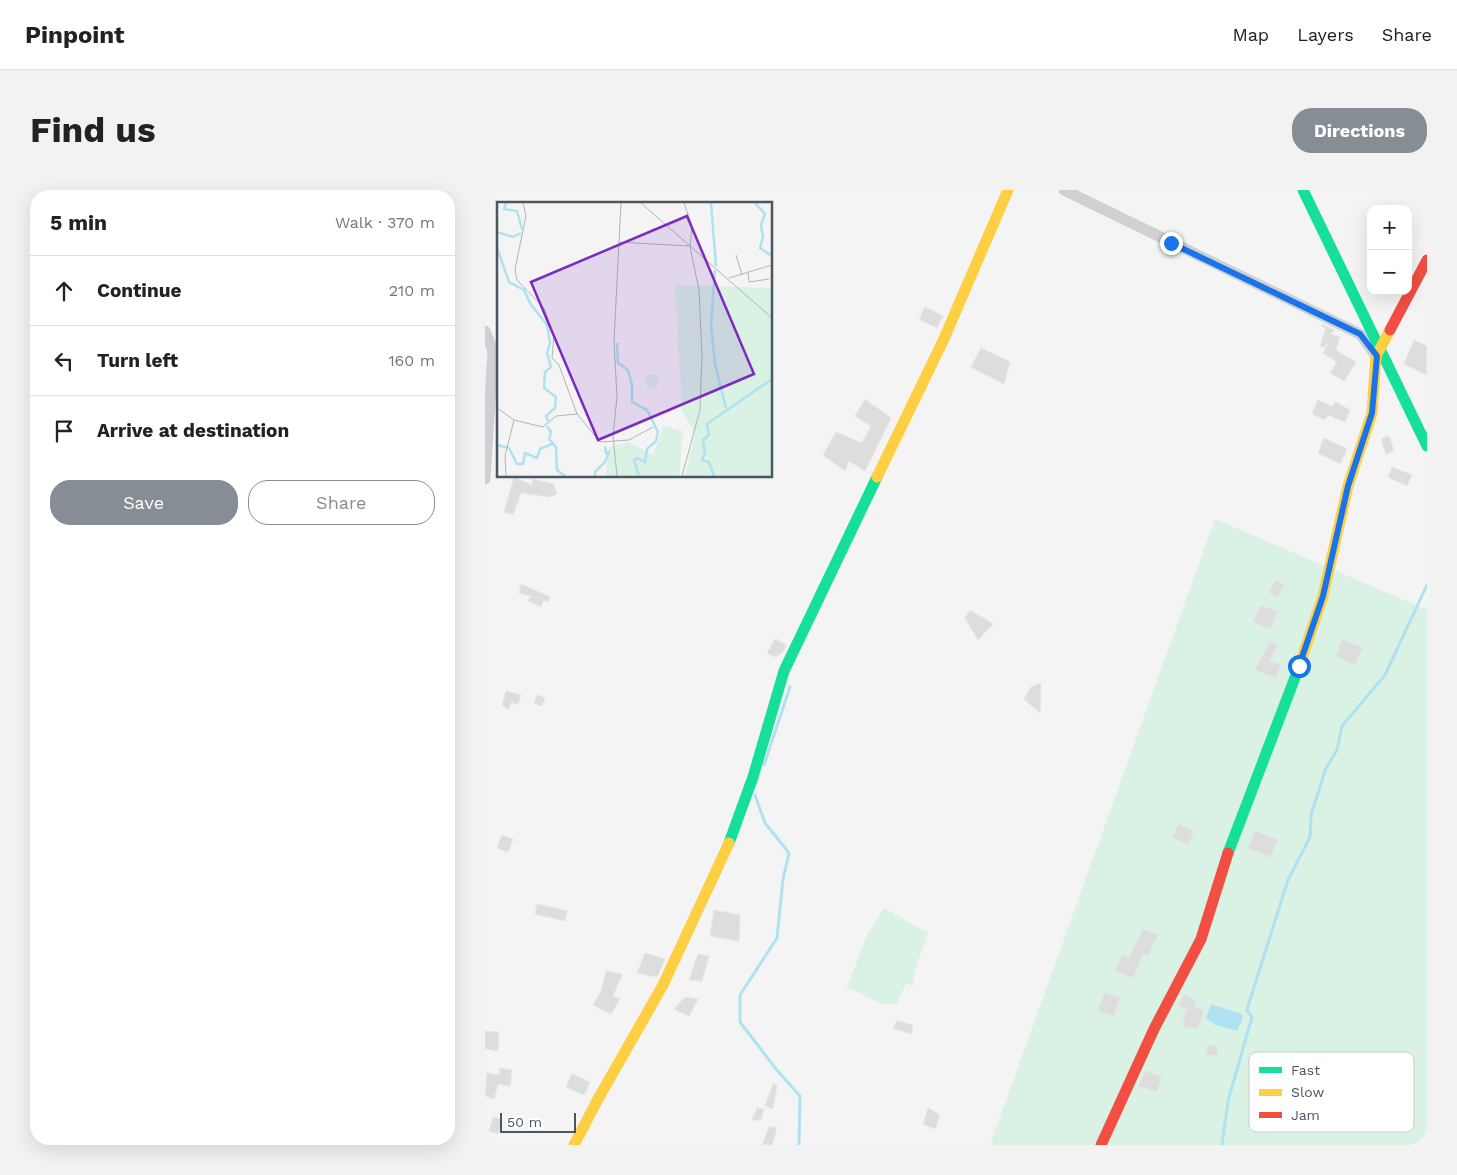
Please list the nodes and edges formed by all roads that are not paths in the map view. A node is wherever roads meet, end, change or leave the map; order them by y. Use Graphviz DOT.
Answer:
graph roads {
  1 [pos="1008,190"];
  2 [pos="1063,190"];
  3 [pos="1303,190"];
  4 [pos="1427,260"];
  5 [pos="485,330"];
  6 [pos="1378,352"];
  7 [pos="1427,446"];
  8 [pos="485,479"];
  9 [pos="574,1145"];
  10 [pos="1101,1145"];
  1 -- 9 [label="street"];
  2 -- 6 [label="street"];
  3 -- 6 [label="street"];
  4 -- 6 [label="street"];
  5 -- 8 [label="street"];
  6 -- 7 [label="street"];
  6 -- 10 [label="street"];
}
